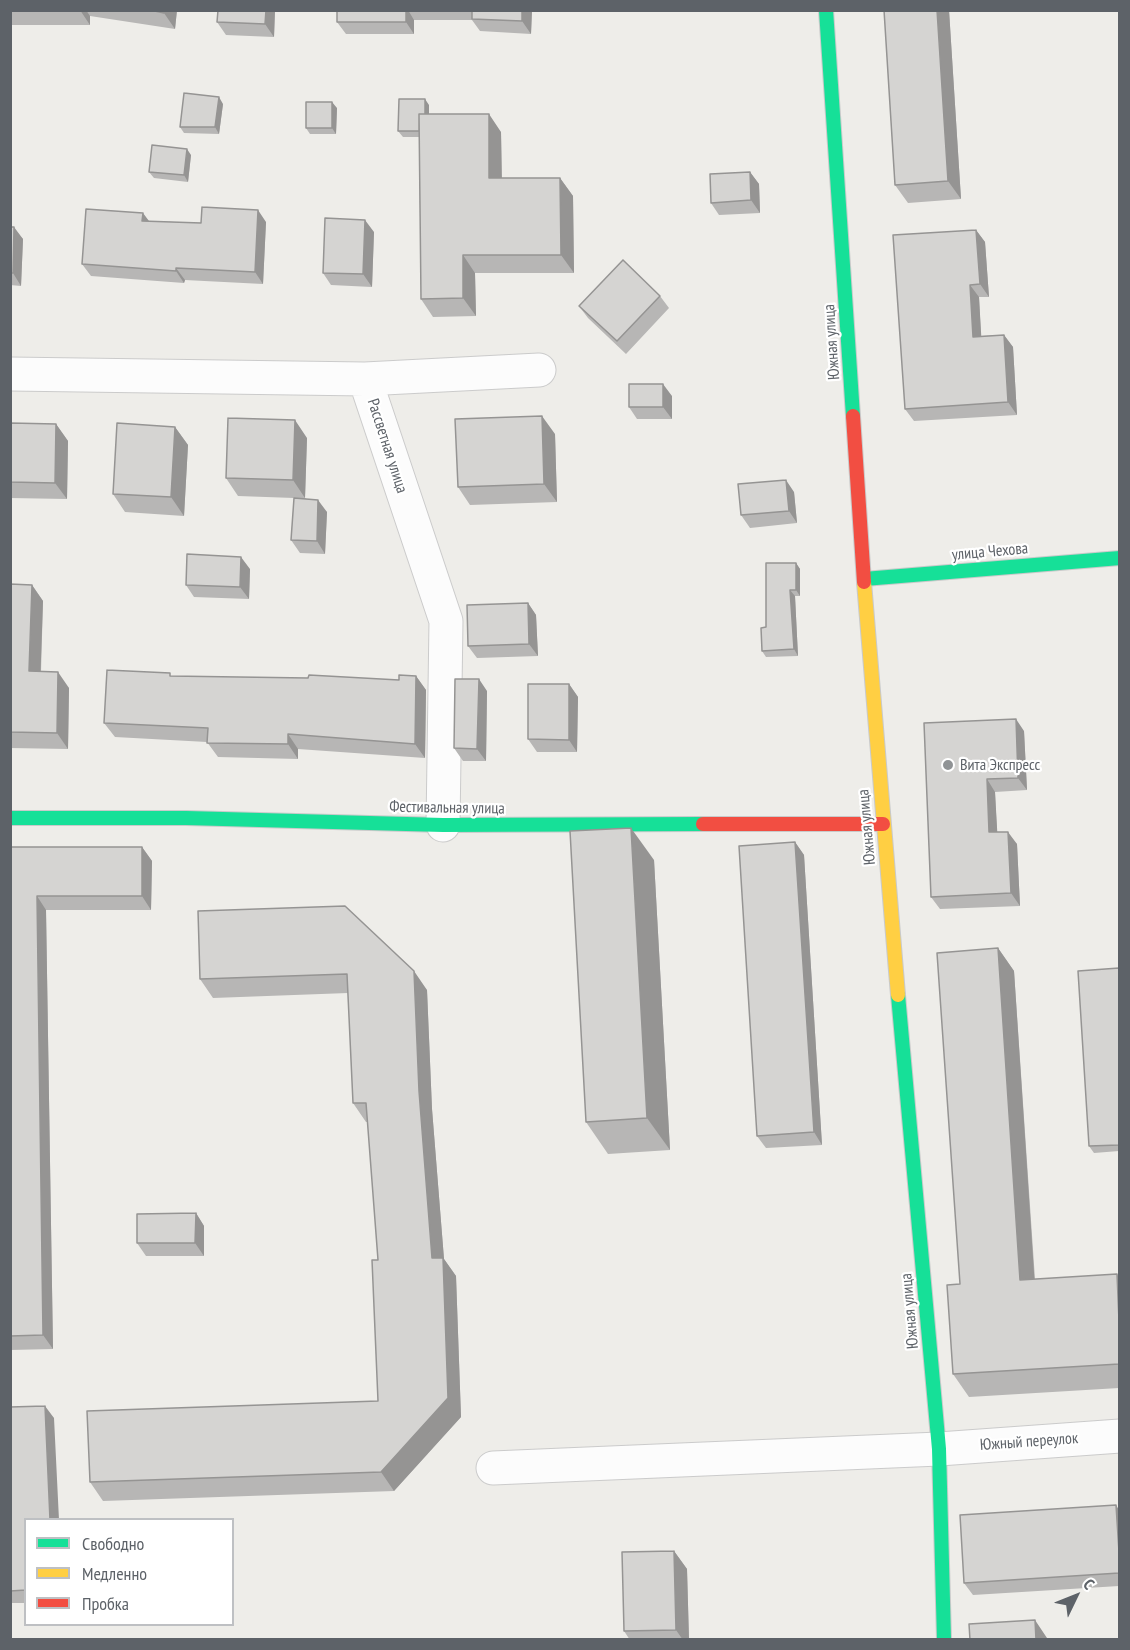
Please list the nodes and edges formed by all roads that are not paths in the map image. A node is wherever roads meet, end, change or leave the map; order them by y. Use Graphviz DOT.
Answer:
graph roads {
  1 [pos="826,10"];
  2 [pos="539,370"];
  3 [pos="10,374"];
  4 [pos="365,379"];
  5 [pos="1119,558"];
  6 [pos="864,579"];
  7 [pos="10,818"];
  8 [pos="883,824"];
  9 [pos="443,825"];
  10 [pos="1119,1436"];
  11 [pos="939,1449"];
  12 [pos="493,1468"];
  13 [pos="944,1640"];
  1 -- 6 [label="street, Южная улица"];
  2 -- 4 [label="street"];
  3 -- 4 [label="street, Рассветная улица"];
  4 -- 9 [label="street, Рассветная улица"];
  5 -- 6 [label="street, улица Чехова"];
  6 -- 8 [label="street, Южная улица"];
  7 -- 9 [label="street, Фестивальная улица"];
  8 -- 9 [label="street, Фестивальная улица"];
  8 -- 11 [label="street, Южная улица"];
  10 -- 11 [label="street, Южный переулок"];
  11 -- 12 [label="street, Южный переулок"];
  11 -- 13 [label="street, Южная улица"];
}
